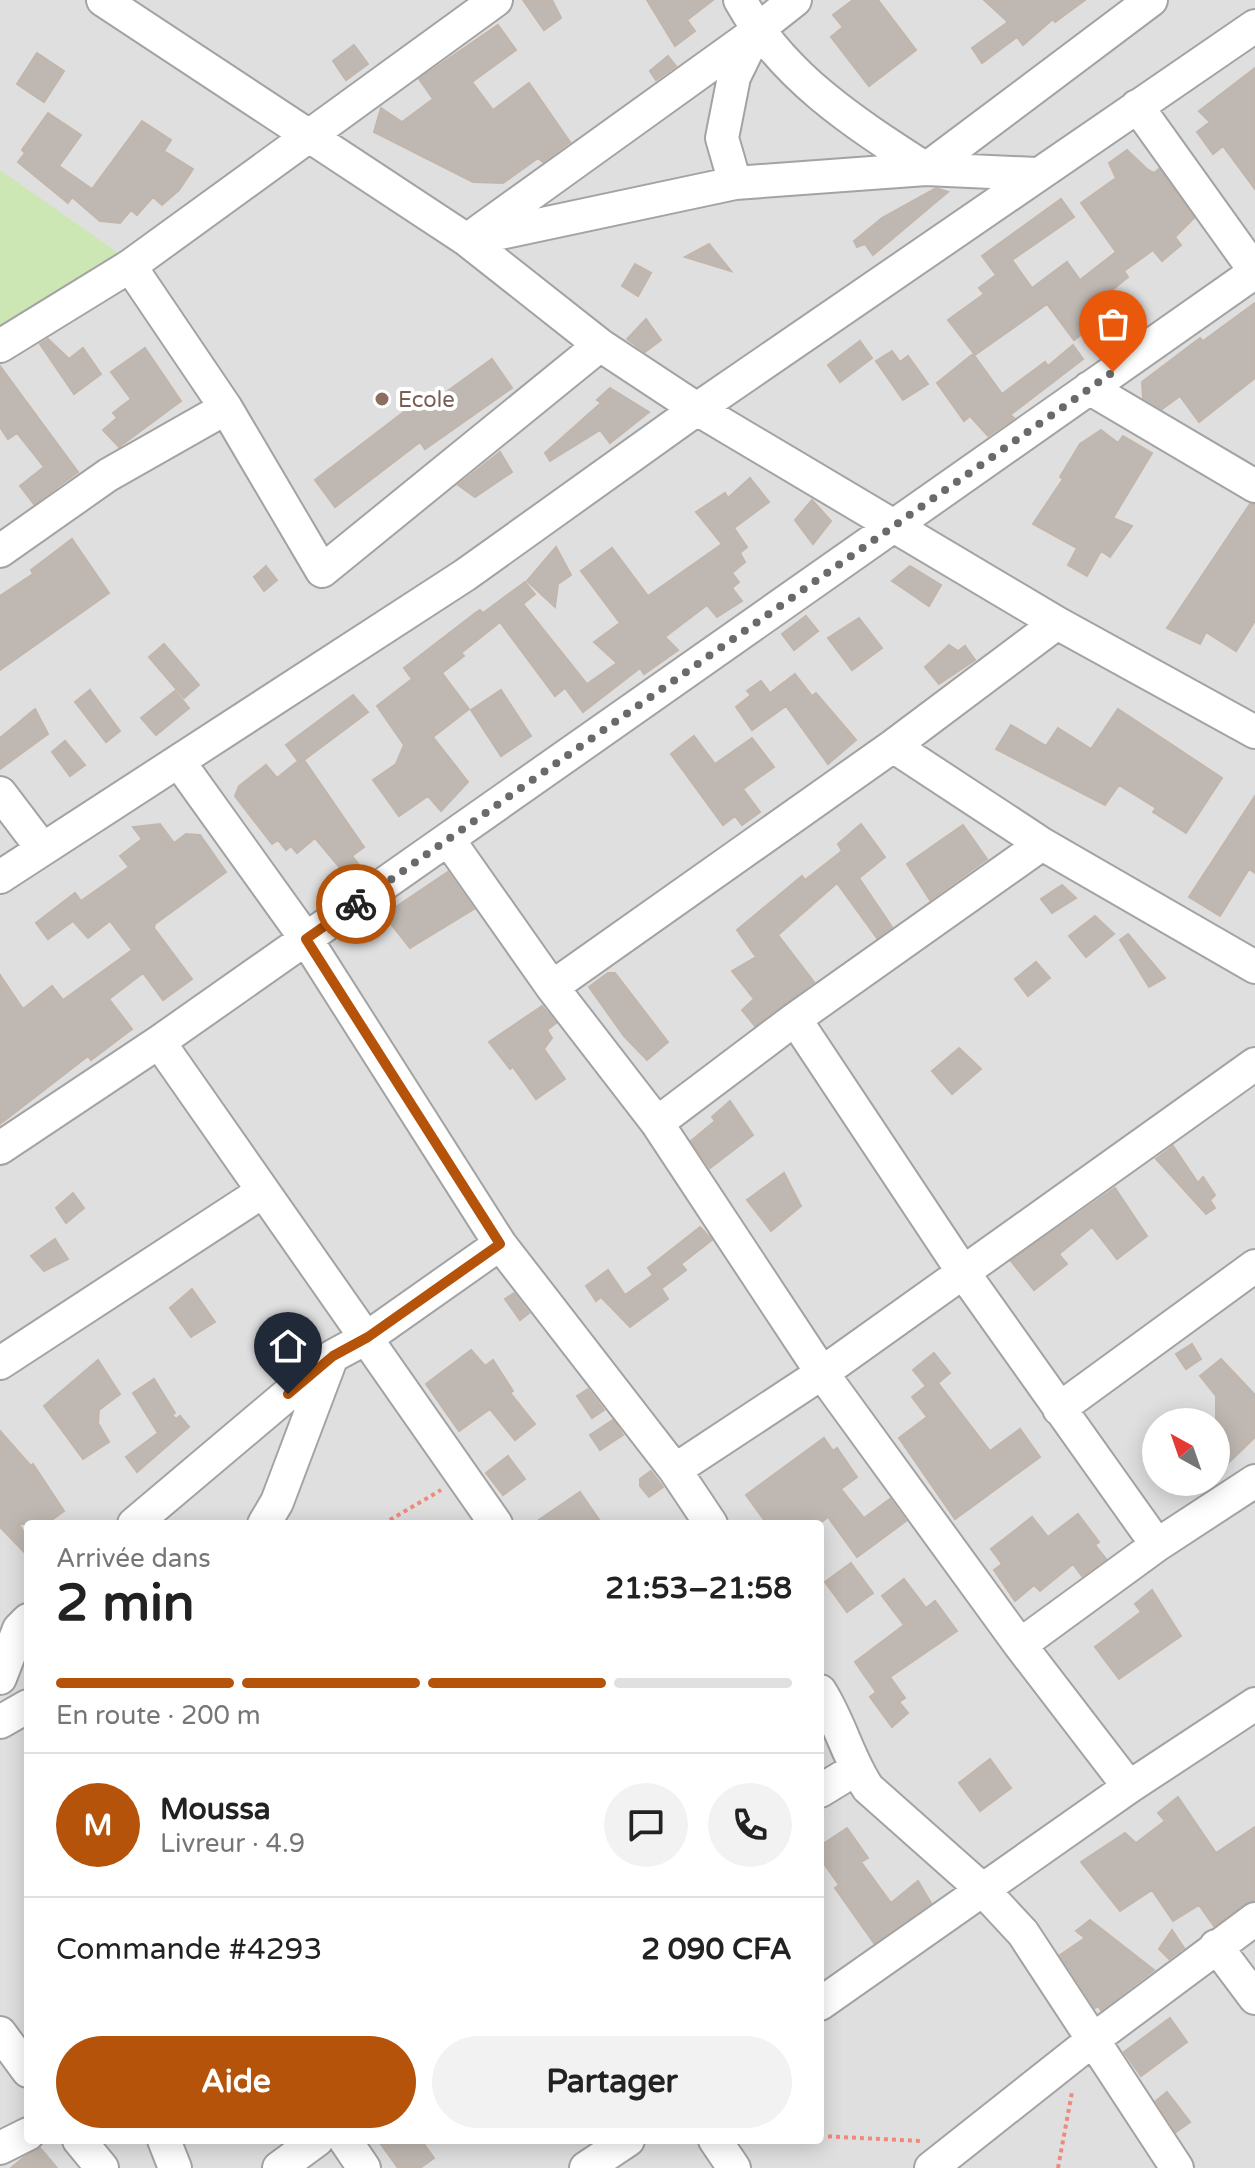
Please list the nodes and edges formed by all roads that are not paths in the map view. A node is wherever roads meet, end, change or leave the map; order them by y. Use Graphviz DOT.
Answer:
graph roads {
  1 [pos="103,0"];
  2 [pos="496,0"];
  3 [pos="740,0"];
  4 [pos="795,0"];
  5 [pos="1151,0"];
  6 [pos="1255,26"];
  7 [pos="757,30"];
  8 [pos="1137,106"];
  9 [pos="309,133"];
  10 [pos="926,169"];
  11 [pos="1036,174"];
  12 [pos="735,183"];
  13 [pos="467,240"];
  14 [pos="130,266"];
  15 [pos="1255,272"];
  16 [pos="600,345"];
  17 [pos="0,346"];
  18 [pos="1089,388"];
  19 [pos="226,408"];
  20 [pos="697,409"];
  21 [pos="1255,485"];
  22 [pos="895,524"];
  23 [pos="0,551"];
  24 [pos="1057,623"];
  25 [pos="1255,732"];
  26 [pos="893,746"];
  27 [pos="179,762"];
  28 [pos="0,793"];
  29 [pos="448,839"];
  30 [pos="1042,844"];
  31 [pos="41,847"];
  32 [pos="0,877"];
  33 [pos="306,939"];
  34 [pos="1255,967"];
  35 [pos="552,987"];
  36 [pos="795,1019"];
  37 [pos="159,1042"];
  38 [pos="1255,1064"];
  39 [pos="657,1123"];
  40 [pos="0,1148"];
  41 [pos="262,1192"];
  42 [pos="500,1244"];
  43 [pos="1255,1266"];
  44 [pos="963,1272"];
  45 [pos="368,1337"];
  46 [pos="333,1356"];
  47 [pos="0,1363"];
  48 [pos="822,1373"];
  49 [pos="1059,1409"];
  50 [pos="675,1470"];
  51 [pos="1255,1481"];
  52 [pos="139,1520"];
  53 [pos="266,1520"];
  54 [pos="493,1520"];
  55 [pos="708,1520"];
  56 [pos="1157,1545"];
  57 [pos="16,1623"];
  58 [pos="1020,1645"];
  59 [pos="0,1678"];
  60 [pos="824,1697"];
  61 [pos="1255,1704"];
  62 [pos="24,1708"];
  63 [pos="0,1722"];
  64 [pos="856,1769"];
  65 [pos="1129,1787"];
  66 [pos="824,1789"];
  67 [pos="984,1891"];
  68 [pos="1255,1919"];
  69 [pos="1216,1946"];
  70 [pos="1255,1998"];
  71 [pos="824,2001"];
  72 [pos="0,2033"];
  73 [pos="1086,2046"];
  74 [pos="24,2066"];
  75 [pos="24,2136"];
  76 [pos="82,2144"];
  77 [pos="166,2144"];
  78 [pos="312,2144"];
  79 [pos="348,2144"];
  80 [pos="622,2144"];
  81 [pos="718,2144"];
  82 [pos="0,2148"];
  83 [pos="102,2168"];
  84 [pos="175,2168"];
  85 [pos="279,2168"];
  86 [pos="364,2168"];
  87 [pos="586,2168"];
  88 [pos="734,2168"];
  89 [pos="931,2168"];
  90 [pos="1177,2168"];
  1 -- 9 [label="street"];
  2 -- 9 [label="street"];
  3 -- 7 [label="street"];
  4 -- 7 [label="street"];
  5 -- 10 [label="street"];
  6 -- 8 [label="street"];
  7 -- 10 [label="street"];
  7 -- 12 [label="street"];
  7 -- 13 [label="street"];
  8 -- 11 [label="street"];
  8 -- 15 [label="street"];
  9 -- 13 [label="street"];
  9 -- 14 [label="street"];
  10 -- 11 [label="street"];
  10 -- 12 [label="street"];
  11 -- 20 [label="street"];
  12 -- 13 [label="street"];
  13 -- 16 [label="street"];
  14 -- 17 [label="street"];
  14 -- 19 [label="street"];
  15 -- 18 [label="street"];
  16 -- 19 [label="street"];
  16 -- 20 [label="street"];
  18 -- 21 [label="street"];
  18 -- 22 [label="street"];
  19 -- 23 [label="street"];
  20 -- 22 [label="street"];
  20 -- 27 [label="street"];
  22 -- 24 [label="street"];
  22 -- 29 [label="street"];
  24 -- 25 [label="street"];
  24 -- 26 [label="street"];
  26 -- 30 [label="street"];
  26 -- 35 [label="street"];
  27 -- 31 [label="street"];
  27 -- 33 [label="street"];
  28 -- 31 [label="street"];
  29 -- 33 [label="street"];
  29 -- 35 [label="street"];
  30 -- 34 [label="street"];
  30 -- 36 [label="street"];
  31 -- 32 [label="street"];
  33 -- 37 [label="street"];
  33 -- 42 [label="street"];
  35 -- 39 [label="street"];
  36 -- 39 [label="street"];
  36 -- 44 [label="street"];
  37 -- 40 [label="street"];
  37 -- 41 [label="street"];
  38 -- 44 [label="street"];
  39 -- 48 [label="street"];
  41 -- 45 [label="street"];
  41 -- 47 [label="street"];
  42 -- 45 [label="street"];
  42 -- 50 [label="street"];
  43 -- 49 [label="street"];
  44 -- 48 [label="street"];
  44 -- 49 [label="street"];
  45 -- 46 [label="street"];
  45 -- 54 [label="street"];
  46 -- 52 [label="street"];
  46 -- 53 [label="street"];
  48 -- 50 [label="street"];
  48 -- 58 [label="street"];
  49 -- 56 [label="street"];
  50 -- 55 [label="street"];
  51 -- 56 [label="street"];
  56 -- 58 [label="street"];
  57 -- 59 [label="street"];
  58 -- 65 [label="street"];
  60 -- 64 [label="street"];
  61 -- 65 [label="street"];
  62 -- 63 [label="street"];
  64 -- 66 [label="street"];
  64 -- 67 [label="street"];
  65 -- 67 [label="street"];
  67 -- 71 [label="street"];
  67 -- 73 [label="street"];
  68 -- 69 [label="street"];
  69 -- 70 [label="street"];
  69 -- 73 [label="street"];
  72 -- 74 [label="street"];
  73 -- 89 [label="street"];
  73 -- 90 [label="street"];
  75 -- 82 [label="street"];
  76 -- 83 [label="street"];
  77 -- 84 [label="street"];
  78 -- 85 [label="street"];
  79 -- 86 [label="street"];
  80 -- 87 [label="street"];
  81 -- 88 [label="street"];
}
